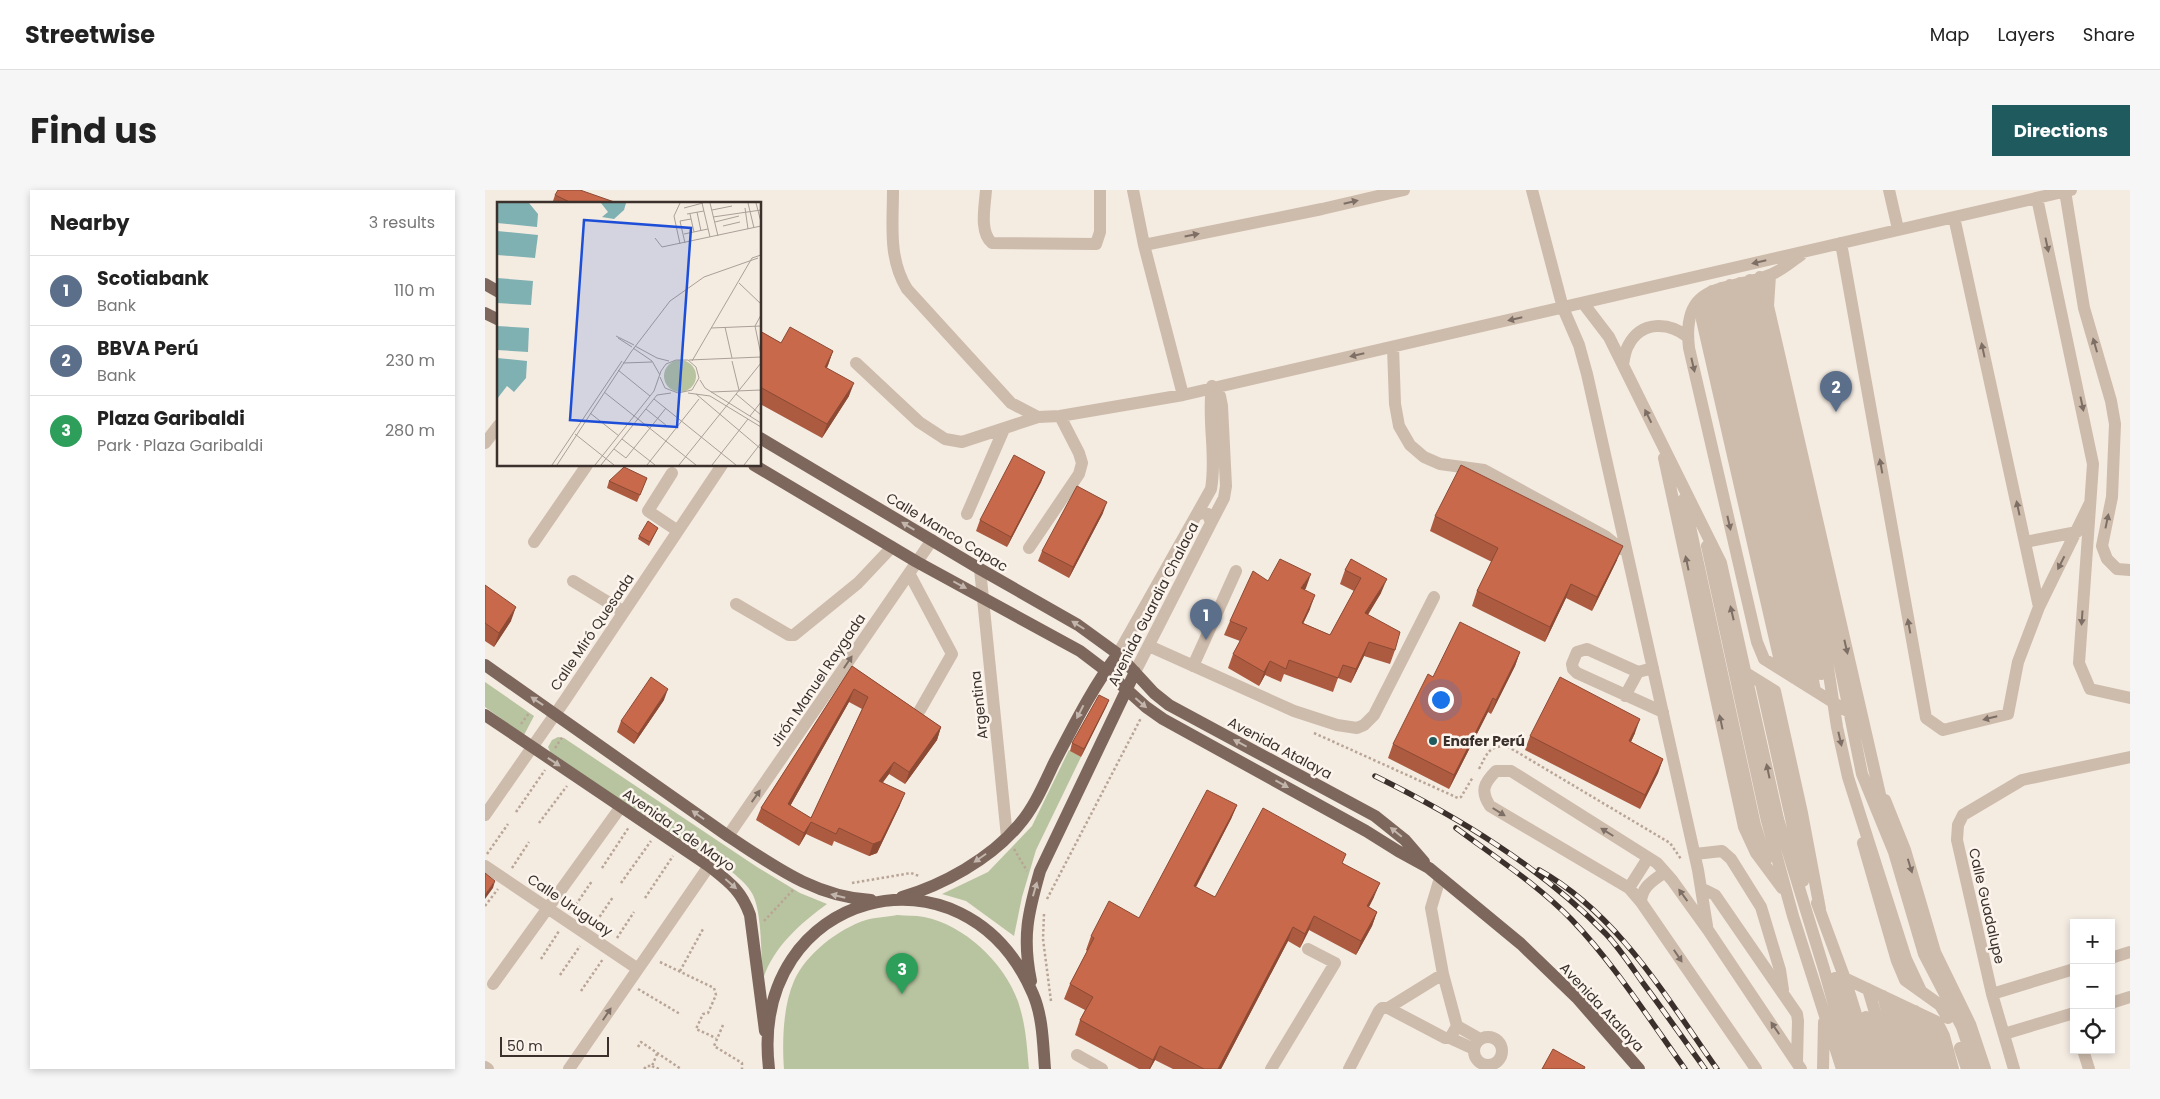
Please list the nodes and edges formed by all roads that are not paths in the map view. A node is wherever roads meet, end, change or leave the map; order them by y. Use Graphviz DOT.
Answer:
graph roads {
  1 [pos="893,190"];
  2 [pos="985,190"];
  3 [pos="1100,190"];
  4 [pos="1133,190"];
  5 [pos="1404,190"];
  6 [pos="1531,190"];
  7 [pos="1889,190"];
  8 [pos="2068,191"];
  9 [pos="2037,198"];
  10 [pos="1954,217"];
  11 [pos="1898,230"];
  12 [pos="1841,243"];
  13 [pos="1144,245"];
  14 [pos="1807,251"];
  15 [pos="485,284"];
  16 [pos="1736,285"];
  17 [pos="497,291"];
  18 [pos="1583,303"];
  19 [pos="1563,308"];
  20 [pos="485,313"];
  21 [pos="497,319"];
  22 [pos="1688,337"];
  23 [pos="1393,347"];
  24 [pos="856,363"];
  25 [pos="1623,365"];
  26 [pos="1212,386"];
  27 [pos="1183,394"];
  28 [pos="1060,416"];
  29 [pos="1038,418"];
  30 [pos="497,428"];
  31 [pos="1004,429"];
  32 [pos="761,439"];
  33 [pos="1660,440"];
  34 [pos="485,443"];
  35 [pos="586,466"];
  36 [pos="721,466"];
  37 [pos="756,466"];
  38 [pos="672,473"];
  39 [pos="1680,480"];
  40 [pos="2090,504"];
  41 [pos="967,514"];
  42 [pos="1197,515"];
  43 [pos="1211,523"];
  44 [pos="1703,526"];
  45 [pos="678,531"];
  46 [pos="2077,532"];
  47 [pos="932,540"];
  48 [pos="534,542"];
  49 [pos="2025,542"];
  50 [pos="892,547"];
  51 [pos="1029,548"];
  52 [pos="1629,555"];
  53 [pos="917,562"];
  54 [pos="980,569"];
  55 [pos="1236,570"];
  56 [pos="2130,570"];
  57 [pos="909,573"];
  58 [pos="573,581"];
  59 [pos="1157,588"];
  60 [pos="983,597"];
  61 [pos="1173,597"];
  62 [pos="1434,597"];
  63 [pos="736,604"];
  64 [pos="2039,607"];
  65 [pos="624,612"];
  66 [pos="1149,646"];
  67 [pos="1118,654"];
  68 [pos="485,666"];
  69 [pos="1193,666"];
  70 [pos="1653,668"];
  71 [pos="1105,670"];
  72 [pos="1782,670"];
  73 [pos="1135,672"];
  74 [pos="1638,672"];
  75 [pos="1746,673"];
  76 [pos="1794,678"];
  77 [pos="1761,683"];
  78 [pos="1126,690"];
  79 [pos="1820,694"];
  80 [pos="1625,696"];
  81 [pos="2130,698"];
  82 [pos="920,710"];
  83 [pos="1663,712"];
  84 [pos="1848,712"];
  85 [pos="555,714"];
  86 [pos="485,715"];
  87 [pos="1863,721"];
  88 [pos="532,747"];
  89 [pos="2130,758"];
  90 [pos="1868,773"];
  91 [pos="620,808"];
  92 [pos="485,815"];
  93 [pos="728,836"];
  94 [pos="1007,837"];
  95 [pos="1695,854"];
  96 [pos="1648,858"];
  97 [pos="1801,863"];
  98 [pos="485,866"];
  99 [pos="709,866"];
  100 [pos="1429,868"];
  101 [pos="1769,871"];
  102 [pos="1665,872"];
  103 [pos="1440,878"];
  104 [pos="1629,888"];
  105 [pos="1701,888"];
  106 [pos="1787,894"];
  107 [pos="889,901"];
  108 [pos="1641,902"];
  109 [pos="548,910"];
  110 [pos="1820,910"];
  111 [pos="1807,913"];
  112 [pos="1708,930"];
  113 [pos="1308,949"];
  114 [pos="2130,952"];
  115 [pos="2115,957"];
  116 [pos="1808,961"];
  117 [pos="638,969"];
  118 [pos="2070,970"];
  119 [pos="1443,974"];
  120 [pos="1840,976"];
  121 [pos="493,984"];
  122 [pos="1868,989"];
  123 [pos="1783,993"];
  124 [pos="1992,994"];
  125 [pos="1034,997"];
  126 [pos="2130,997"];
  127 [pos="2115,1002"];
  128 [pos="1941,1004"];
  129 [pos="1905,1006"];
  130 [pos="1388,1008"];
  131 [pos="1824,1012"];
  132 [pos="2070,1016"];
  133 [pos="1457,1026"];
  134 [pos="2004,1034"];
  135 [pos="1450,1038"];
  136 [pos="1077,1054"];
  137 [pos="2084,1054"];
  138 [pos="769,1064"];
  139 [pos="1799,1065"];
  140 [pos="485,1067"];
  141 [pos="488,1069"];
  142 [pos="569,1069"];
  143 [pos="1045,1069"];
  144 [pos="1102,1069"];
  145 [pos="1271,1069"];
  146 [pos="1349,1069"];
  147 [pos="1639,1069"];
  148 [pos="1756,1069"];
  149 [pos="1823,1069"];
  150 [pos="1842,1069"];
  151 [pos="1852,1069"];
  152 [pos="1863,1069"];
  153 [pos="1873,1069"];
  154 [pos="1883,1069"];
  155 [pos="1892,1069"];
  156 [pos="1903,1069"];
  157 [pos="1913,1069"];
  158 [pos="1923,1069"];
  159 [pos="1932,1069"];
  160 [pos="1944,1069"];
  161 [pos="1953,1069"];
  162 [pos="1967,1069"];
  163 [pos="1976,1069"];
  164 [pos="1985,1069"];
  165 [pos="2014,1069"];
  166 [pos="2089,1069"];
  1 -- 29 [label="street"];
  2 -- 3 [label="street"];
  4 -- 13 [label="street"];
  13 -- 5 [label="street, one-way"];
  6 -- 19 [label="street"];
  7 -- 11 [label="street"];
  8 -- 9 [label="street"];
  56 -- 8 [label="street, one-way"];
  9 -- 10 [label="street"];
  9 -- 40 [label="street, one-way"];
  10 -- 11 [label="street"];
  49 -- 10 [label="street, one-way"];
  11 -- 12 [label="street"];
  12 -- 14 [label="street"];
  64 -- 12 [label="street, one-way"];
  13 -- 27 [label="street"];
  14 -- 16 [label="street"];
  14 -- 18 [label="street, one-way"];
  15 -- 17 [label="main road"];
  16 -- 22 [label="street"];
  16 -- 72 [label="street"];
  16 -- 76 [label="street"];
  16 -- 79 [label="street"];
  16 -- 79 [label="street"];
  16 -- 84 [label="street"];
  16 -- 87 [label="street, one-way"];
  18 -- 19 [label="street"];
  18 -- 25 [label="street"];
  19 -- 23 [label="street, one-way"];
  19 -- 52 [label="street"];
  20 -- 21 [label="main road"];
  22 -- 25 [label="street"];
  22 -- 72 [label="street, one-way"];
  23 -- 26 [label="street, one-way"];
  23 -- 52 [label="street"];
  24 -- 31 [label="street"];
  33 -- 25 [label="street, one-way"];
  26 -- 27 [label="street"];
  26 -- 42 [label="street"];
  26 -- 43 [label="street"];
  27 -- 28 [label="street"];
  28 -- 29 [label="street"];
  28 -- 51 [label="street"];
  29 -- 31 [label="street"];
  30 -- 34 [label="street"];
  31 -- 41 [label="street"];
  47 -- 32 [label="main road, Calle Manco Capac, one-way"];
  33 -- 39 [label="street"];
  101 -- 33 [label="street, one-way"];
  35 -- 48 [label="street"];
  36 -- 45 [label="street, Calle Miró Quesada"];
  37 -- 50 [label="main road"];
  38 -- 45 [label="street"];
  39 -- 44 [label="street"];
  39 -- 101 [label="street"];
  40 -- 46 [label="street"];
  40 -- 81 [label="street, one-way"];
  42 -- 43 [label="street, Avenida Guardia Chalaca"];
  42 -- 59 [label="street, Avenida Guardia Chalaca"];
  43 -- 61 [label="street, Avenida Guardia Chalaca"];
  75 -- 44 [label="street, one-way"];
  44 -- 106 [label="street"];
  45 -- 65 [label="street, Calle Miró Quesada"];
  46 -- 49 [label="street"];
  46 -- 64 [label="street, one-way"];
  47 -- 53 [label="street, Jirón Manuel Raygada"];
  47 -- 54 [label="main road, Calle Manco Capac"];
  49 -- 64 [label="street"];
  50 -- 53 [label="main road"];
  50 -- 63 [label="street"];
  52 -- 70 [label="street"];
  53 -- 57 [label="street, Jirón Manuel Raygada"];
  53 -- 60 [label="main road, one-way"];
  54 -- 60 [label="street, Argentina"];
  67 -- 54 [label="main road, Calle Manco Capac, one-way"];
  55 -- 69 [label="street"];
  57 -- 82 [label="street"];
  93 -- 57 [label="street, Jirón Manuel Raygada, one-way"];
  58 -- 65 [label="street"];
  59 -- 61 [label="street"];
  59 -- 67 [label="street, Avenida Guardia Chalaca"];
  60 -- 71 [label="main road"];
  60 -- 94 [label="street, Argentina"];
  61 -- 66 [label="street, Avenida Guardia Chalaca"];
  62 -- 69 [label="street"];
  65 -- 85 [label="street, Calle Miró Quesada"];
  66 -- 69 [label="street"];
  66 -- 73 [label="street, Avenida Guardia Chalaca"];
  67 -- 71 [label="main road, Avenida Guardia Chalaca"];
  67 -- 73 [label="main road, Avenida Atalaya"];
  85 -- 68 [label="main road, Avenida 2 de Mayo, one-way"];
  70 -- 74 [label="street"];
  70 -- 83 [label="street"];
  71 -- 78 [label="main road, Avenida Atalaya"];
  71 -- 94 [label="main road, Avenida Guardia Chalaca, one-way"];
  72 -- 76 [label="street"];
  73 -- 78 [label="main road, Avenida Guardia Chalaca"];
  100 -- 73 [label="main road, Avenida Atalaya, one-way"];
  74 -- 80 [label="street"];
  74 -- 80 [label="street"];
  75 -- 77 [label="street"];
  111 -- 75 [label="street, one-way"];
  76 -- 79 [label="street"];
  77 -- 97 [label="street"];
  77 -- 110 [label="street"];
  78 -- 100 [label="main road, Avenida Atalaya, one-way"];
  125 -- 78 [label="main road, Avenida Guardia Chalaca, one-way"];
  79 -- 84 [label="street"];
  79 -- 128 [label="street, one-way"];
  80 -- 83 [label="street"];
  83 -- 95 [label="street"];
  84 -- 87 [label="street"];
  84 -- 90 [label="street"];
  85 -- 88 [label="street, Calle Miró Quesada"];
  93 -- 85 [label="main road, Avenida 2 de Mayo, one-way"];
  86 -- 88 [label="main road, Avenida 2 de Mayo"];
  87 -- 90 [label="street"];
  88 -- 91 [label="main road, Avenida 2 de Mayo, one-way"];
  88 -- 92 [label="street, Calle Miró Quesada"];
  89 -- 124 [label="street, Calle Guadalupe"];
  90 -- 128 [label="street"];
  90 -- 163 [label="street"];
  90 -- 164 [label="street, one-way"];
  91 -- 99 [label="main road, Avenida 2 de Mayo"];
  91 -- 109 [label="street"];
  107 -- 93 [label="main road, Avenida 2 de Mayo, one-way"];
  94 -- 107 [label="main road, Avenida Guardia Chalaca, one-way"];
  95 -- 105 [label="street"];
  95 -- 123 [label="street"];
  96 -- 102 [label="street"];
  96 -- 104 [label="street"];
  96 -- 104 [label="street, one-way"];
  97 -- 110 [label="street"];
  97 -- 111 [label="street"];
  98 -- 109 [label="street, Calle Uruguay"];
  99 -- 117 [label="street"];
  99 -- 138 [label="main road, Avenida 2 de Mayo, one-way"];
  100 -- 103 [label="main road, Avenida Atalaya"];
  101 -- 106 [label="street"];
  102 -- 108 [label="street"];
  112 -- 102 [label="street, one-way"];
  103 -- 119 [label="street"];
  103 -- 147 [label="main road, Avenida Atalaya"];
  104 -- 108 [label="street"];
  105 -- 112 [label="street"];
  105 -- 123 [label="street"];
  106 -- 116 [label="street"];
  107 -- 125 [label="main road"];
  107 -- 138 [label="main road"];
  108 -- 148 [label="street, one-way"];
  109 -- 117 [label="street, Calle Uruguay"];
  109 -- 121 [label="street"];
  110 -- 120 [label="street"];
  111 -- 120 [label="street"];
  139 -- 112 [label="street, one-way"];
  113 -- 145 [label="street"];
  114 -- 115 [label="street"];
  116 -- 120 [label="street"];
  116 -- 131 [label="street"];
  142 -- 117 [label="street, one-way"];
  118 -- 124 [label="street"];
  119 -- 130 [label="street"];
  119 -- 133 [label="street"];
  120 -- 122 [label="street"];
  120 -- 151 [label="street"];
  120 -- 152 [label="street"];
  120 -- 153 [label="street"];
  120 -- 154 [label="street"];
  122 -- 129 [label="street"];
  122 -- 155 [label="street"];
  123 -- 139 [label="street"];
  124 -- 134 [label="street, Calle Guadalupe"];
  125 -- 143 [label="main road"];
  126 -- 127 [label="street"];
  128 -- 162 [label="street"];
  129 -- 156 [label="street"];
  129 -- 157 [label="street"];
  129 -- 158 [label="street"];
  129 -- 159 [label="street"];
  129 -- 160 [label="street"];
  129 -- 161 [label="street"];
  130 -- 135 [label="street"];
  130 -- 146 [label="street"];
  131 -- 149 [label="street"];
  131 -- 150 [label="street"];
  132 -- 134 [label="street"];
  133 -- 135 [label="street"];
  133 -- 135 [label="street"];
  134 -- 165 [label="street, Calle Guadalupe"];
  136 -- 144 [label="street"];
  137 -- 166 [label="street"];
  140 -- 141 [label="street"];
}
